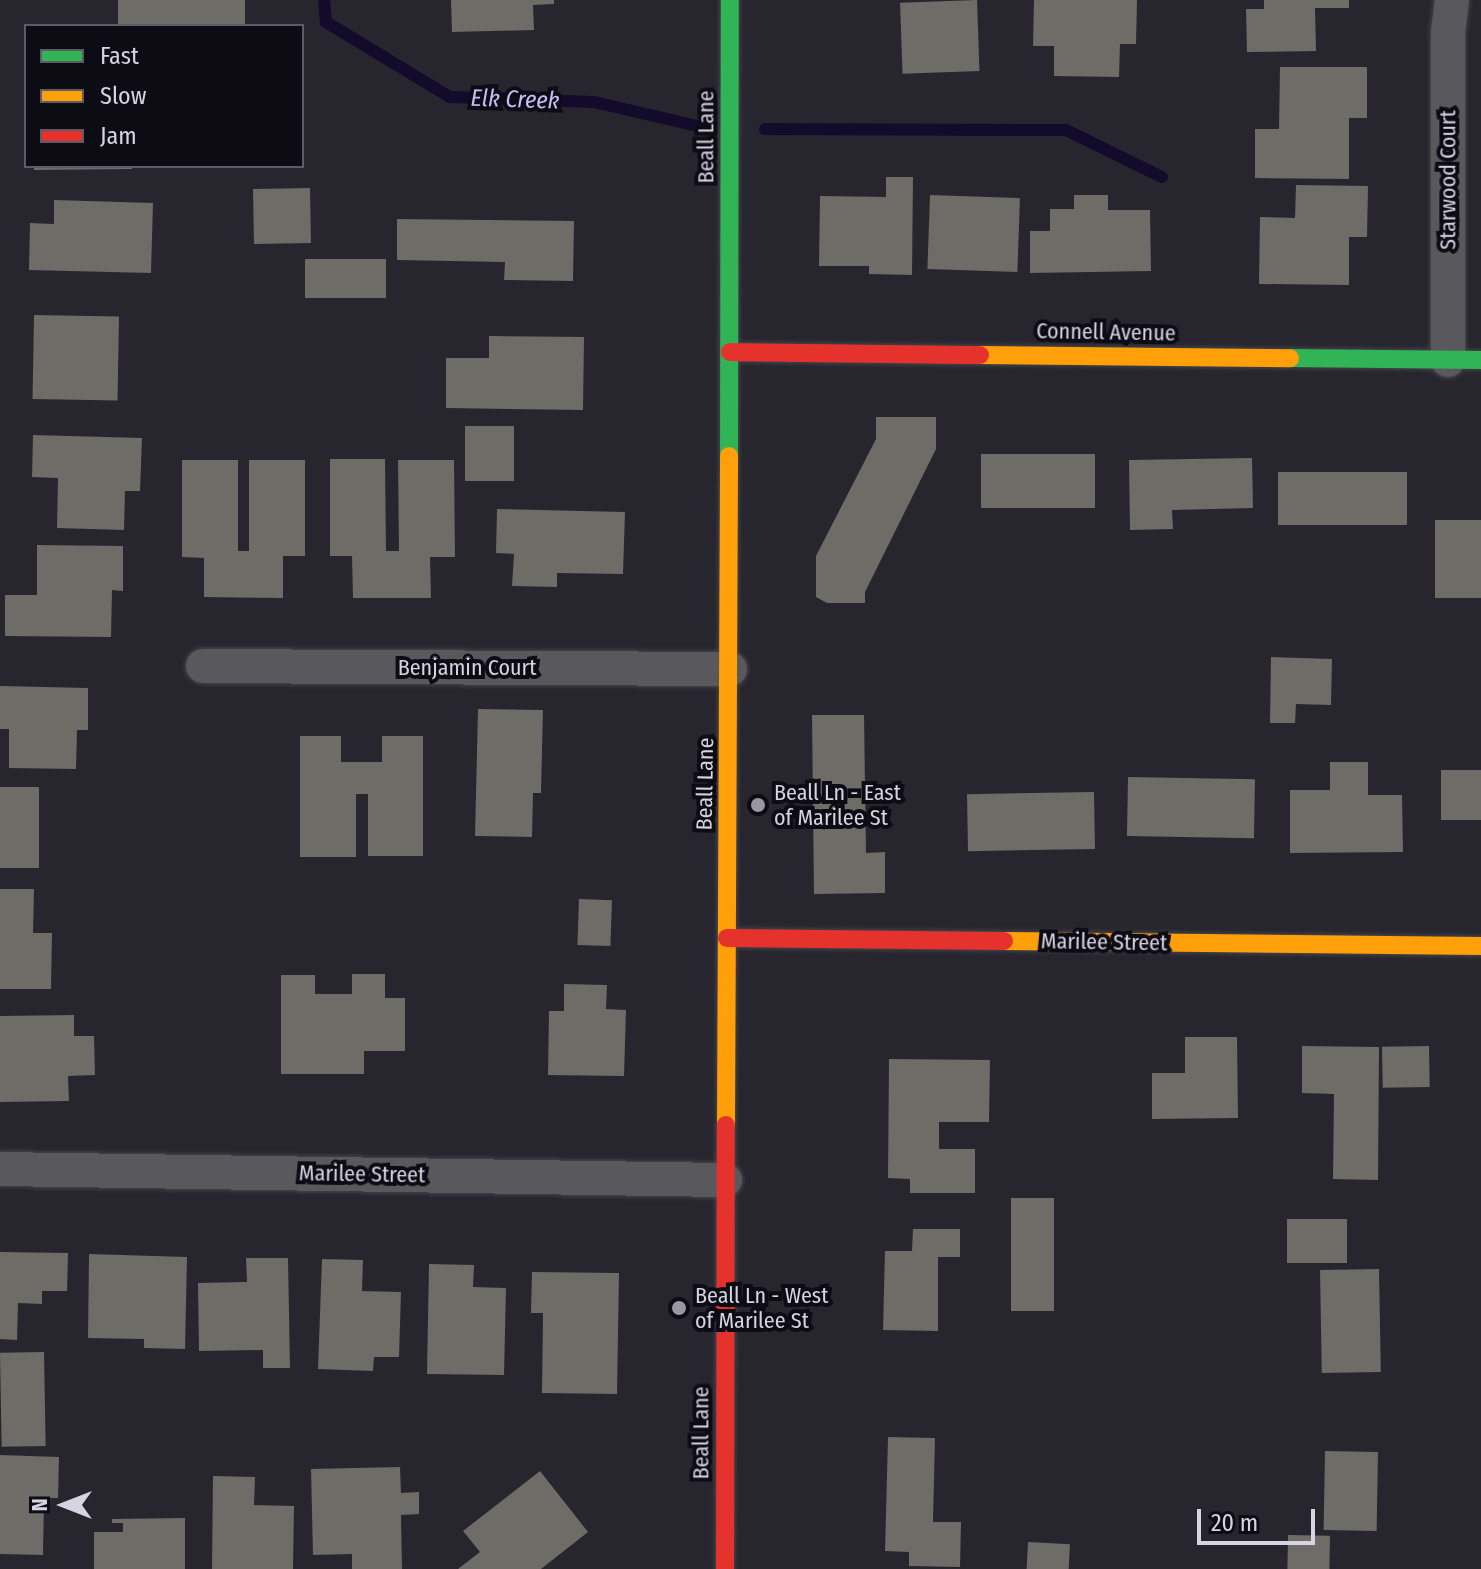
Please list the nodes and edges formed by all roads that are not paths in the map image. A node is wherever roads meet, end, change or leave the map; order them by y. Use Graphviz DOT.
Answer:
graph roads {
  1 [pos="730,0"];
  2 [pos="1452,0"];
  3 [pos="730,352"];
  4 [pos="1464,360"];
  5 [pos="203,666"];
  6 [pos="730,669"];
  7 [pos="727,938"];
  8 [pos="1481,946"];
  9 [pos="0,1169"];
  10 [pos="725,1180"];
  11 [pos="725,1569"];
  1 -- 3 [label="street, Beall Lane"];
  2 -- 4 [label="street, Starwood Court"];
  3 -- 4 [label="street, Connell Avenue"];
  3 -- 6 [label="street, Beall Lane"];
  5 -- 6 [label="street, Benjamin Court"];
  6 -- 7 [label="street, Beall Lane"];
  7 -- 8 [label="street, Marilee Street"];
  7 -- 10 [label="street, Beall Lane"];
  9 -- 10 [label="street, Marilee Street"];
  10 -- 11 [label="street, Beall Lane"];
}
